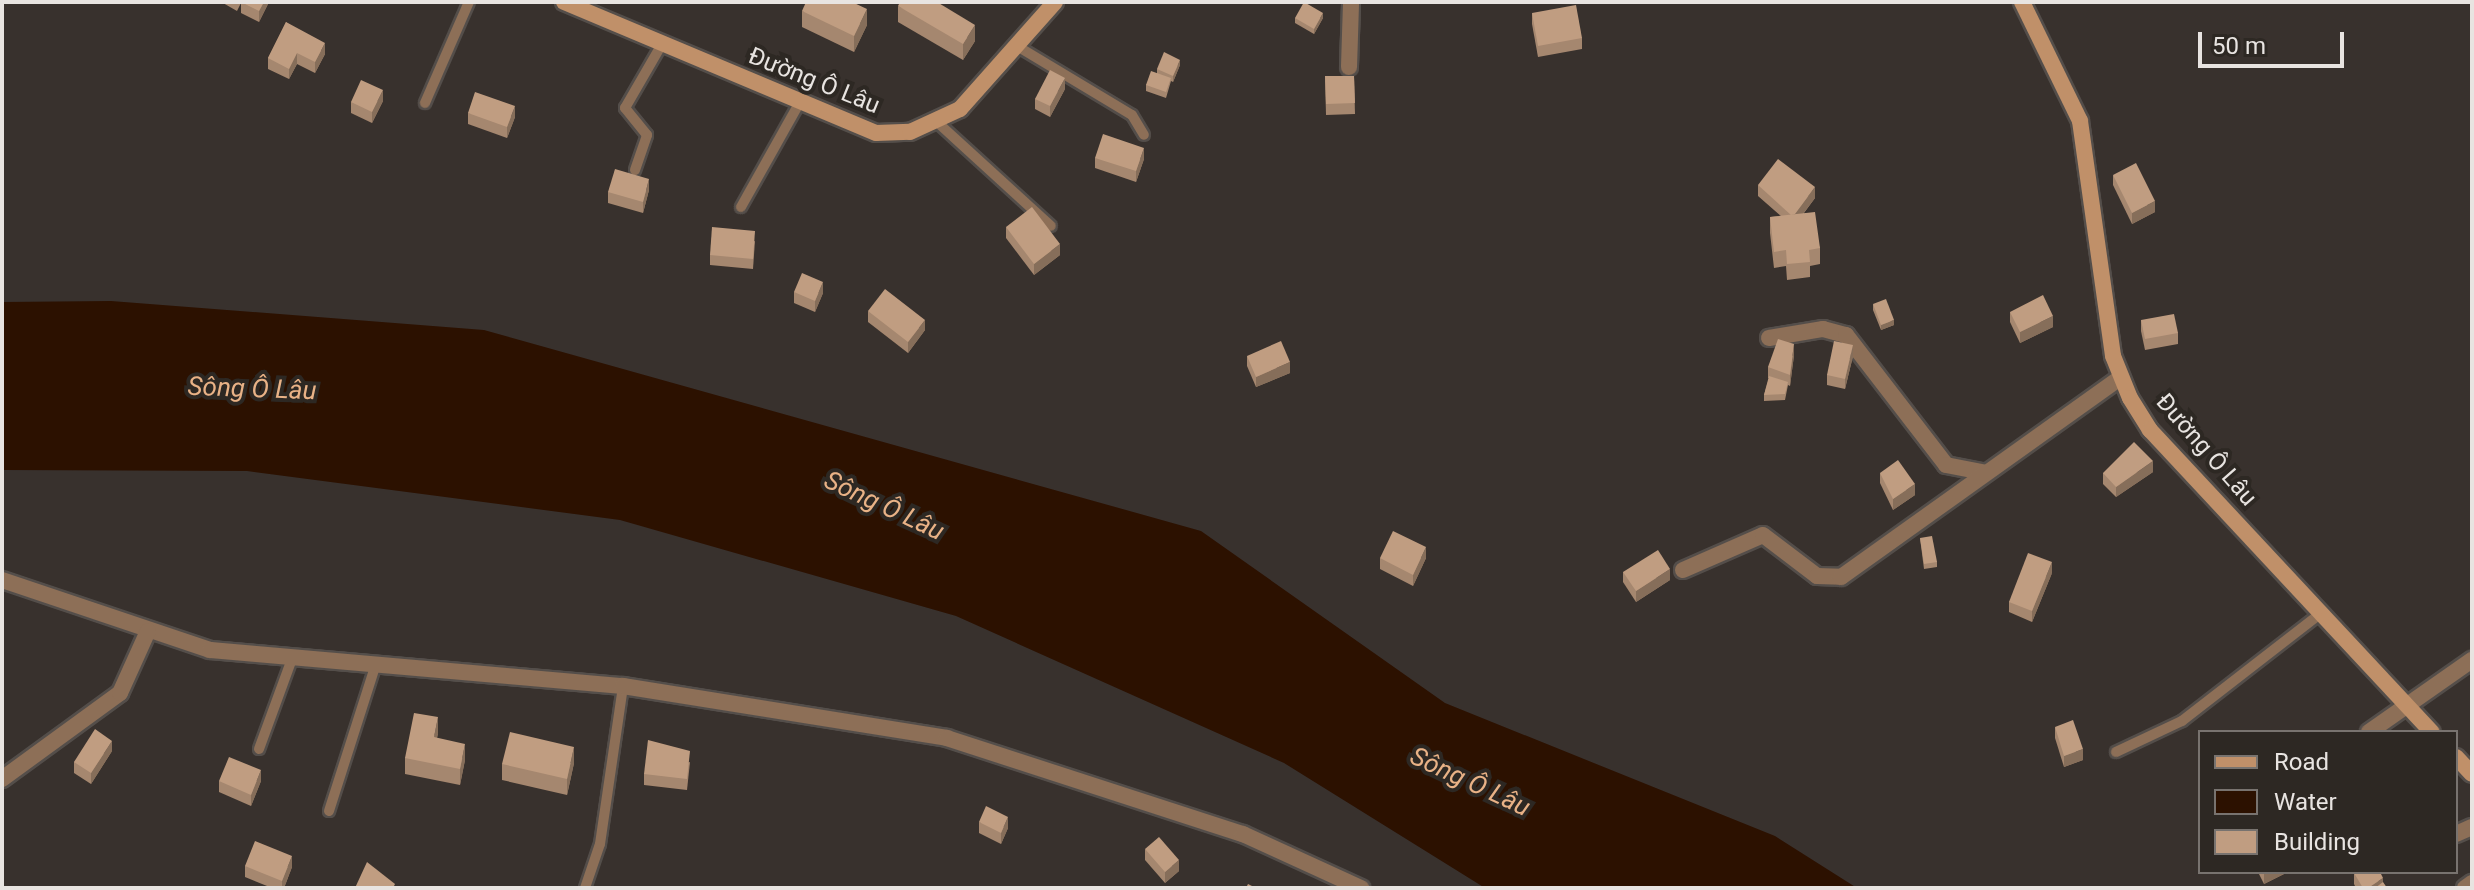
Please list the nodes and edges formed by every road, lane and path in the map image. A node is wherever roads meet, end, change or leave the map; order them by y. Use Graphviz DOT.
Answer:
graph roads {
  1 [pos="469,2"];
  2 [pos="564,2"];
  3 [pos="1055,2"];
  4 [pos="1351,2"];
  5 [pos="2022,2"];
  6 [pos="662,44"];
  7 [pos="1017,46"];
  8 [pos="1349,67"];
  9 [pos="800,102"];
  10 [pos="425,103"];
  11 [pos="937,122"];
  12 [pos="1144,135"];
  13 [pos="635,170"];
  14 [pos="741,207"];
  15 [pos="1051,226"];
  16 [pos="1769,338"];
  17 [pos="2121,377"];
  18 [pos="1984,472"];
  19 [pos="1683,570"];
  20 [pos="2,580"];
  21 [pos="2321,613"];
  22 [pos="148,631"];
  23 [pos="293,656"];
  24 [pos="2472,660"];
  25 [pos="376,664"];
  26 [pos="623,686"];
  27 [pos="2406,705"];
  28 [pos="2372,730"];
  29 [pos="2430,730"];
  30 [pos="259,749"];
  31 [pos="2116,752"];
  32 [pos="2458,759"];
  33 [pos="2472,774"];
  34 [pos="2,779"];
  35 [pos="329,811"];
  36 [pos="2472,883"];
  37 [pos="585,888"];
  38 [pos="1361,888"];
  39 [pos="2465,888"];
  1 -- 10 [label="lane"];
  2 -- 6 [label="main road, Đường Ô Lâu"];
  3 -- 7 [label="main road, Đường Ô Lâu"];
  4 -- 8 [label="street"];
  5 -- 17 [label="main road, Đường Ô Lâu"];
  6 -- 9 [label="main road, Đường Ô Lâu"];
  6 -- 13 [label="lane"];
  7 -- 11 [label="main road, Đường Ô Lâu"];
  7 -- 12 [label="lane"];
  9 -- 11 [label="main road, Đường Ô Lâu"];
  9 -- 14 [label="lane"];
  11 -- 15 [label="lane"];
  16 -- 18 [label="street"];
  17 -- 18 [label="street"];
  17 -- 21 [label="main road, Đường Ô Lâu"];
  18 -- 19 [label="street"];
  20 -- 22 [label="street"];
  21 -- 27 [label="main road, Đường Ô Lâu"];
  21 -- 31 [label="lane"];
  22 -- 23 [label="street"];
  22 -- 34 [label="street"];
  23 -- 25 [label="street"];
  23 -- 30 [label="lane"];
  24 -- 27 [label="street"];
  25 -- 26 [label="street"];
  25 -- 35 [label="lane"];
  26 -- 37 [label="lane"];
  26 -- 38 [label="street"];
  27 -- 28 [label="street"];
  27 -- 29 [label="main road, Đường Ô Lâu"];
  32 -- 33 [label="main road"];
  36 -- 39 [label="street"];
}
